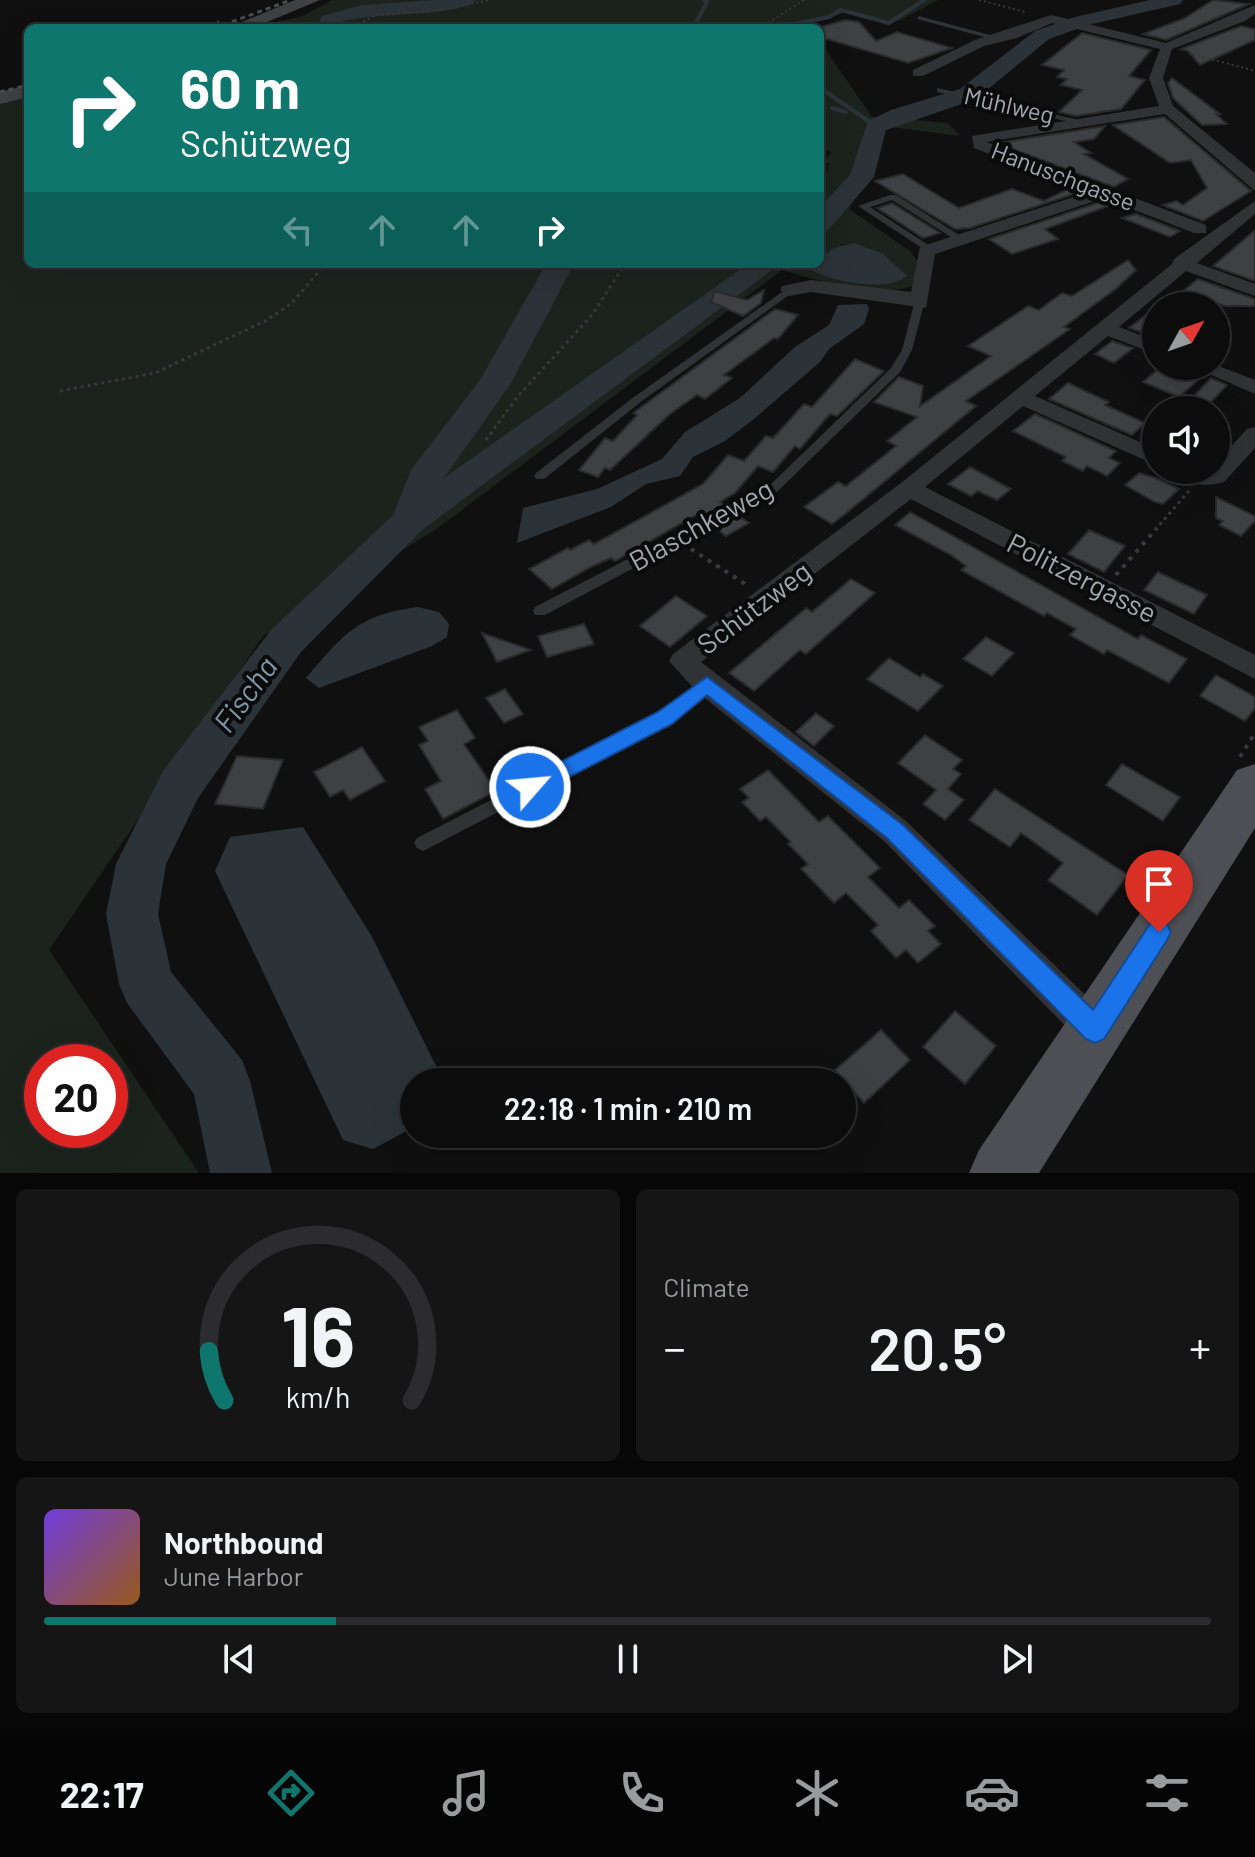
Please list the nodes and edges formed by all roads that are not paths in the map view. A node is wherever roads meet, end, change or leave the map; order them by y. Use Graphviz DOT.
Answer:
graph roads {
  1 [pos="311,0"];
  2 [pos="1255,9"];
  3 [pos="919,18"];
  4 [pos="247,24"];
  5 [pos="999,39"];
  6 [pos="1167,47"];
  7 [pos="918,73"];
  8 [pos="940,90"];
  9 [pos="24,92"];
  10 [pos="0,98"];
  11 [pos="1168,109"];
  12 [pos="1079,122"];
  13 [pos="1255,186"];
  14 [pos="1103,193"];
  15 [pos="1255,206"];
  16 [pos="1200,229"];
  17 [pos="962,240"];
  18 [pos="931,250"];
  19 [pos="1180,263"];
  20 [pos="789,290"];
  21 [pos="1255,290"];
  22 [pos="920,302"];
  23 [pos="1108,329"];
  24 [pos="1142,342"];
  25 [pos="1230,378"];
  26 [pos="1255,388"];
  27 [pos="1020,397"];
  28 [pos="1255,434"];
  29 [pos="1142,452"];
  30 [pos="1230,462"];
  31 [pos="540,476"];
  32 [pos="909,488"];
  33 [pos="540,611"];
  34 [pos="1255,668"];
  35 [pos="707,684"];
  36 [pos="1255,785"];
  37 [pos="423,843"];
  38 [pos="1095,1030"];
  39 [pos="1002,1173"];
  1 -- 4 [label="main road"];
  2 -- 6 [label="street"];
  3 -- 5 [label="lane"];
  5 -- 6 [label="street"];
  5 -- 7 [label="street"];
  6 -- 11 [label="street"];
  8 -- 12 [label="lane, Mühlweg"];
  9 -- 10 [label="main road"];
  11 -- 12 [label="street, Hanuschgasse"];
  11 -- 13 [label="street"];
  12 -- 14 [label="street, Hanuschgasse"];
  14 -- 16 [label="street, Hanuschgasse"];
  14 -- 17 [label="street"];
  15 -- 19 [label="street, Schützweg"];
  17 -- 18 [label="street"];
  17 -- 18 [label="lane"];
  18 -- 22 [label="street, Blaschkeweg"];
  19 -- 21 [label="street"];
  19 -- 23 [label="street, Schützweg"];
  20 -- 22 [label="street"];
  20 -- 31 [label="lane"];
  22 -- 33 [label="lane, Blaschkeweg"];
  23 -- 24 [label="street"];
  23 -- 27 [label="street, Schützweg"];
  25 -- 26 [label="street"];
  27 -- 29 [label="street"];
  27 -- 32 [label="street, Schützweg"];
  28 -- 30 [label="street"];
  32 -- 34 [label="street, Politzergasse"];
  32 -- 35 [label="street, Schützweg"];
  35 -- 37 [label="lane"];
  35 -- 38 [label="street, Schützweg"];
  36 -- 38 [label="main road"];
  38 -- 39 [label="main road"];
}
